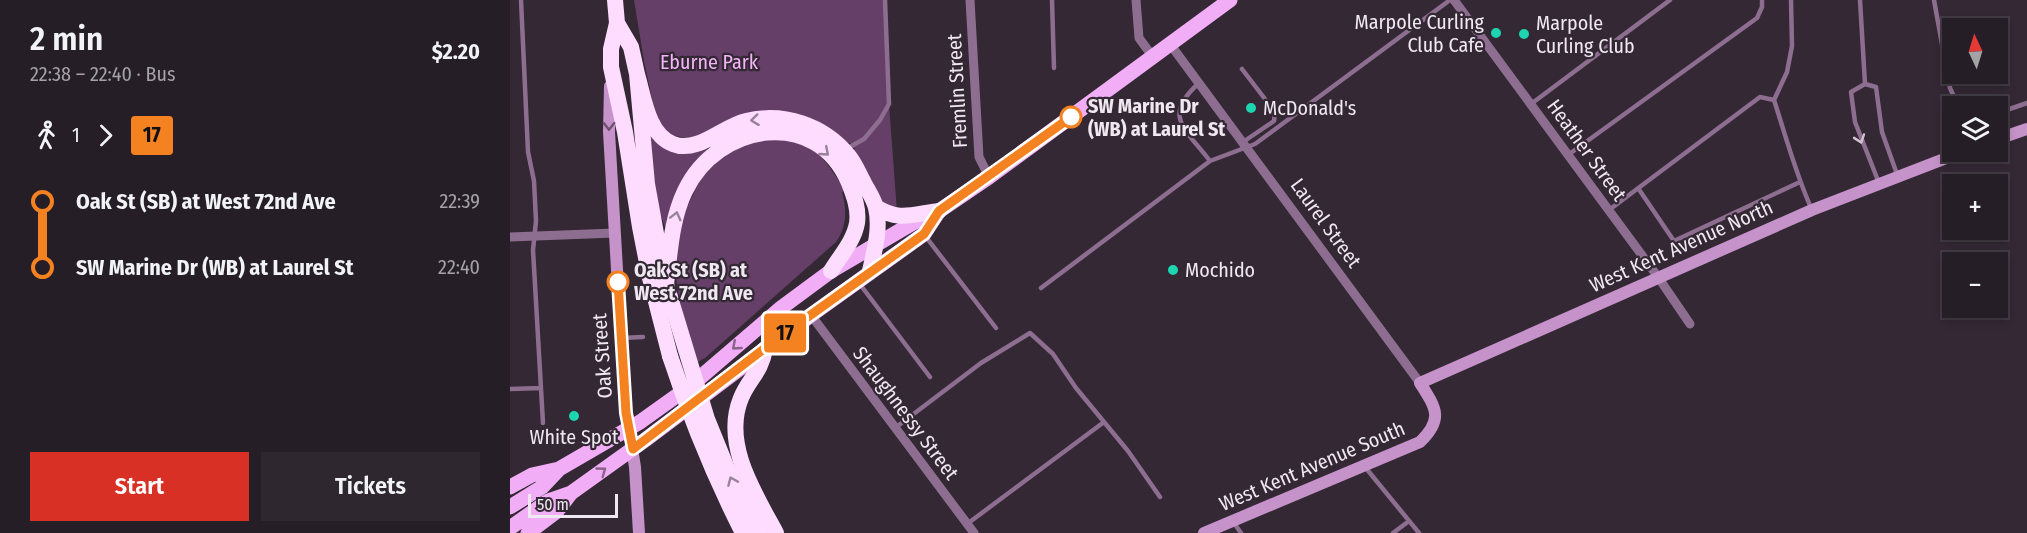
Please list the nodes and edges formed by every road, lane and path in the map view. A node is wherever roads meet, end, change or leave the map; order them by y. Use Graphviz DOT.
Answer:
graph roads {
  1 [pos="521,0"];
  2 [pos="615,0"];
  3 [pos="885,0"];
  4 [pos="970,0"];
  5 [pos="1052,0"];
  6 [pos="1136,0"];
  7 [pos="1230,0"];
  8 [pos="1452,0"];
  9 [pos="1670,0"];
  10 [pos="1762,0"];
  11 [pos="1791,0"];
  12 [pos="1860,0"];
  13 [pos="1934,0"];
  14 [pos="617,23"];
  15 [pos="1170,44"];
  16 [pos="1152,57"];
  17 [pos="611,67"];
  18 [pos="1054,68"];
  19 [pos="1242,69"];
  20 [pos="637,74"];
  21 [pos="1199,83"];
  22 [pos="1864,84"];
  23 [pos="1954,96"];
  24 [pos="1774,100"];
  25 [pos="2027,103"];
  26 [pos="1531,104"];
  27 [pos="2008,110"];
  28 [pos="2027,129"];
  29 [pos="2008,136"];
  30 [pos="1245,145"];
  31 [pos="842,148"];
  32 [pos="1568,155"];
  33 [pos="1942,160"];
  34 [pos="1210,161"];
  35 [pos="989,177"];
  36 [pos="1898,177"];
  37 [pos="1800,182"];
  38 [pos="1879,183"];
  39 [pos="1638,188"];
  40 [pos="876,207"];
  41 [pos="1609,210"];
  42 [pos="1812,210"];
  43 [pos="939,211"];
  44 [pos="615,232"];
  45 [pos="924,234"];
  46 [pos="535,236"];
  47 [pos="510,237"];
  48 [pos="876,244"];
  49 [pos="831,271"];
  50 [pos="864,276"];
  51 [pos="1658,277"];
  52 [pos="662,278"];
  53 [pos="1041,288"];
  54 [pos="811,315"];
  55 [pos="1690,324"];
  56 [pos="996,328"];
  57 [pos="643,337"];
  58 [pos="621,338"];
  59 [pos="765,350"];
  60 [pos="930,377"];
  61 [pos="1420,383"];
  62 [pos="542,388"];
  63 [pos="510,389"];
  64 [pos="1104,422"];
  65 [pos="543,423"];
  66 [pos="895,428"];
  67 [pos="629,429"];
  68 [pos="1432,431"];
  69 [pos="633,449"];
  70 [pos="1364,465"];
  71 [pos="559,470"];
  72 [pos="510,487"];
  73 [pos="571,493"];
  74 [pos="1160,498"];
  75 [pos="510,507"];
  76 [pos="1232,521"];
  77 [pos="1409,521"];
  78 [pos="967,524"];
  79 [pos="510,528"];
  80 [pos="528,533"];
  81 [pos="639,533"];
  82 [pos="743,533"];
  83 [pos="759,533"];
  84 [pos="776,533"];
  85 [pos="974,533"];
  86 [pos="1204,533"];
  87 [pos="1241,533"];
  88 [pos="1393,533"];
  89 [pos="1419,533"];
  1 -- 46 [label="lane"];
  2 -- 14 [label="highway, Oak Street"];
  3 -- 31 [label="lane"];
  4 -- 35 [label="street, Fremlin Street"];
  5 -- 18 [label="lane"];
  6 -- 16 [label="street"];
  7 -- 15 [label="main road"];
  8 -- 26 [label="street, Heather Street"];
  8 -- 30 [label="lane"];
  9 -- 26 [label="lane"];
  10 -- 32 [label="lane"];
  11 -- 24 [label="lane"];
  12 -- 22 [label="lane"];
  13 -- 23 [label="lane"];
  14 -- 17 [label="highway, Oak Street"];
  14 -- 20 [label="highway, Oak Street"];
  15 -- 16 [label="main road"];
  15 -- 21 [label="street, Laurel Street"];
  16 -- 35 [label="main road"];
  17 -- 44 [label="street, Oak Street, one-way"];
  17 -- 52 [label="highway, Oak Street"];
  19 -- 30 [label="lane"];
  31 -- 20 [label="highway, one-way"];
  20 -- 52 [label="highway, Oak Street"];
  21 -- 30 [label="street, Laurel Street"];
  21 -- 34 [label="lane"];
  22 -- 36 [label="lane"];
  22 -- 38 [label="lane, one-way"];
  24 -- 37 [label="lane"];
  24 -- 39 [label="lane"];
  25 -- 27 [label="lane"];
  26 -- 32 [label="street, Heather Street"];
  28 -- 29 [label="street"];
  30 -- 34 [label="lane"];
  30 -- 61 [label="street, Laurel Street"];
  31 -- 40 [label="highway"];
  32 -- 41 [label="street, Heather Street"];
  33 -- 36 [label="street, West Kent Avenue North"];
  34 -- 53 [label="lane"];
  35 -- 43 [label="main road"];
  36 -- 38 [label="street, West Kent Avenue North"];
  37 -- 39 [label="lane"];
  37 -- 42 [label="lane"];
  38 -- 42 [label="street, West Kent Avenue North"];
  39 -- 41 [label="lane"];
  40 -- 43 [label="highway"];
  40 -- 48 [label="highway"];
  41 -- 51 [label="street, Heather Street"];
  42 -- 51 [label="street, West Kent Avenue North"];
  43 -- 45 [label="main road"];
  43 -- 48 [label="main road"];
  44 -- 46 [label="street"];
  44 -- 58 [label="street, Oak Street"];
  45 -- 50 [label="main road"];
  45 -- 56 [label="lane"];
  46 -- 47 [label="street"];
  46 -- 62 [label="lane"];
  48 -- 49 [label="main road"];
  48 -- 50 [label="highway"];
  52 -- 49 [label="highway, one-way"];
  49 -- 67 [label="main road, one-way"];
  50 -- 54 [label="main road"];
  50 -- 60 [label="lane"];
  51 -- 55 [label="street, Heather Street"];
  51 -- 61 [label="street, West Kent Avenue North"];
  52 -- 82 [label="highway, bridge"];
  83 -- 52 [label="highway, one-way, bridge"];
  54 -- 59 [label="main road"];
  54 -- 66 [label="street, Shaughnessy Street"];
  57 -- 58 [label="lane"];
  58 -- 67 [label="street, Oak Street"];
  59 -- 69 [label="main road"];
  59 -- 84 [label="highway"];
  61 -- 68 [label="street, Laurel Street"];
  62 -- 63 [label="lane"];
  62 -- 65 [label="lane"];
  64 -- 66 [label="lane"];
  64 -- 74 [label="lane"];
  64 -- 78 [label="lane"];
  66 -- 78 [label="street, Shaughnessy Street"];
  67 -- 69 [label="street, Oak Street"];
  67 -- 71 [label="main road"];
  68 -- 70 [label="street, West Kent Avenue South"];
  73 -- 69 [label="main road, one-way"];
  69 -- 81 [label="street, Oak Street"];
  70 -- 76 [label="street, West Kent Avenue South"];
  70 -- 77 [label="lane"];
  71 -- 72 [label="main road"];
  71 -- 75 [label="main road"];
  73 -- 79 [label="main road"];
  73 -- 80 [label="main road"];
  76 -- 86 [label="street, West Kent Avenue South"];
  76 -- 87 [label="lane"];
  77 -- 88 [label="lane"];
  77 -- 89 [label="lane"];
  78 -- 85 [label="street, Shaughnessy Street"];
}
